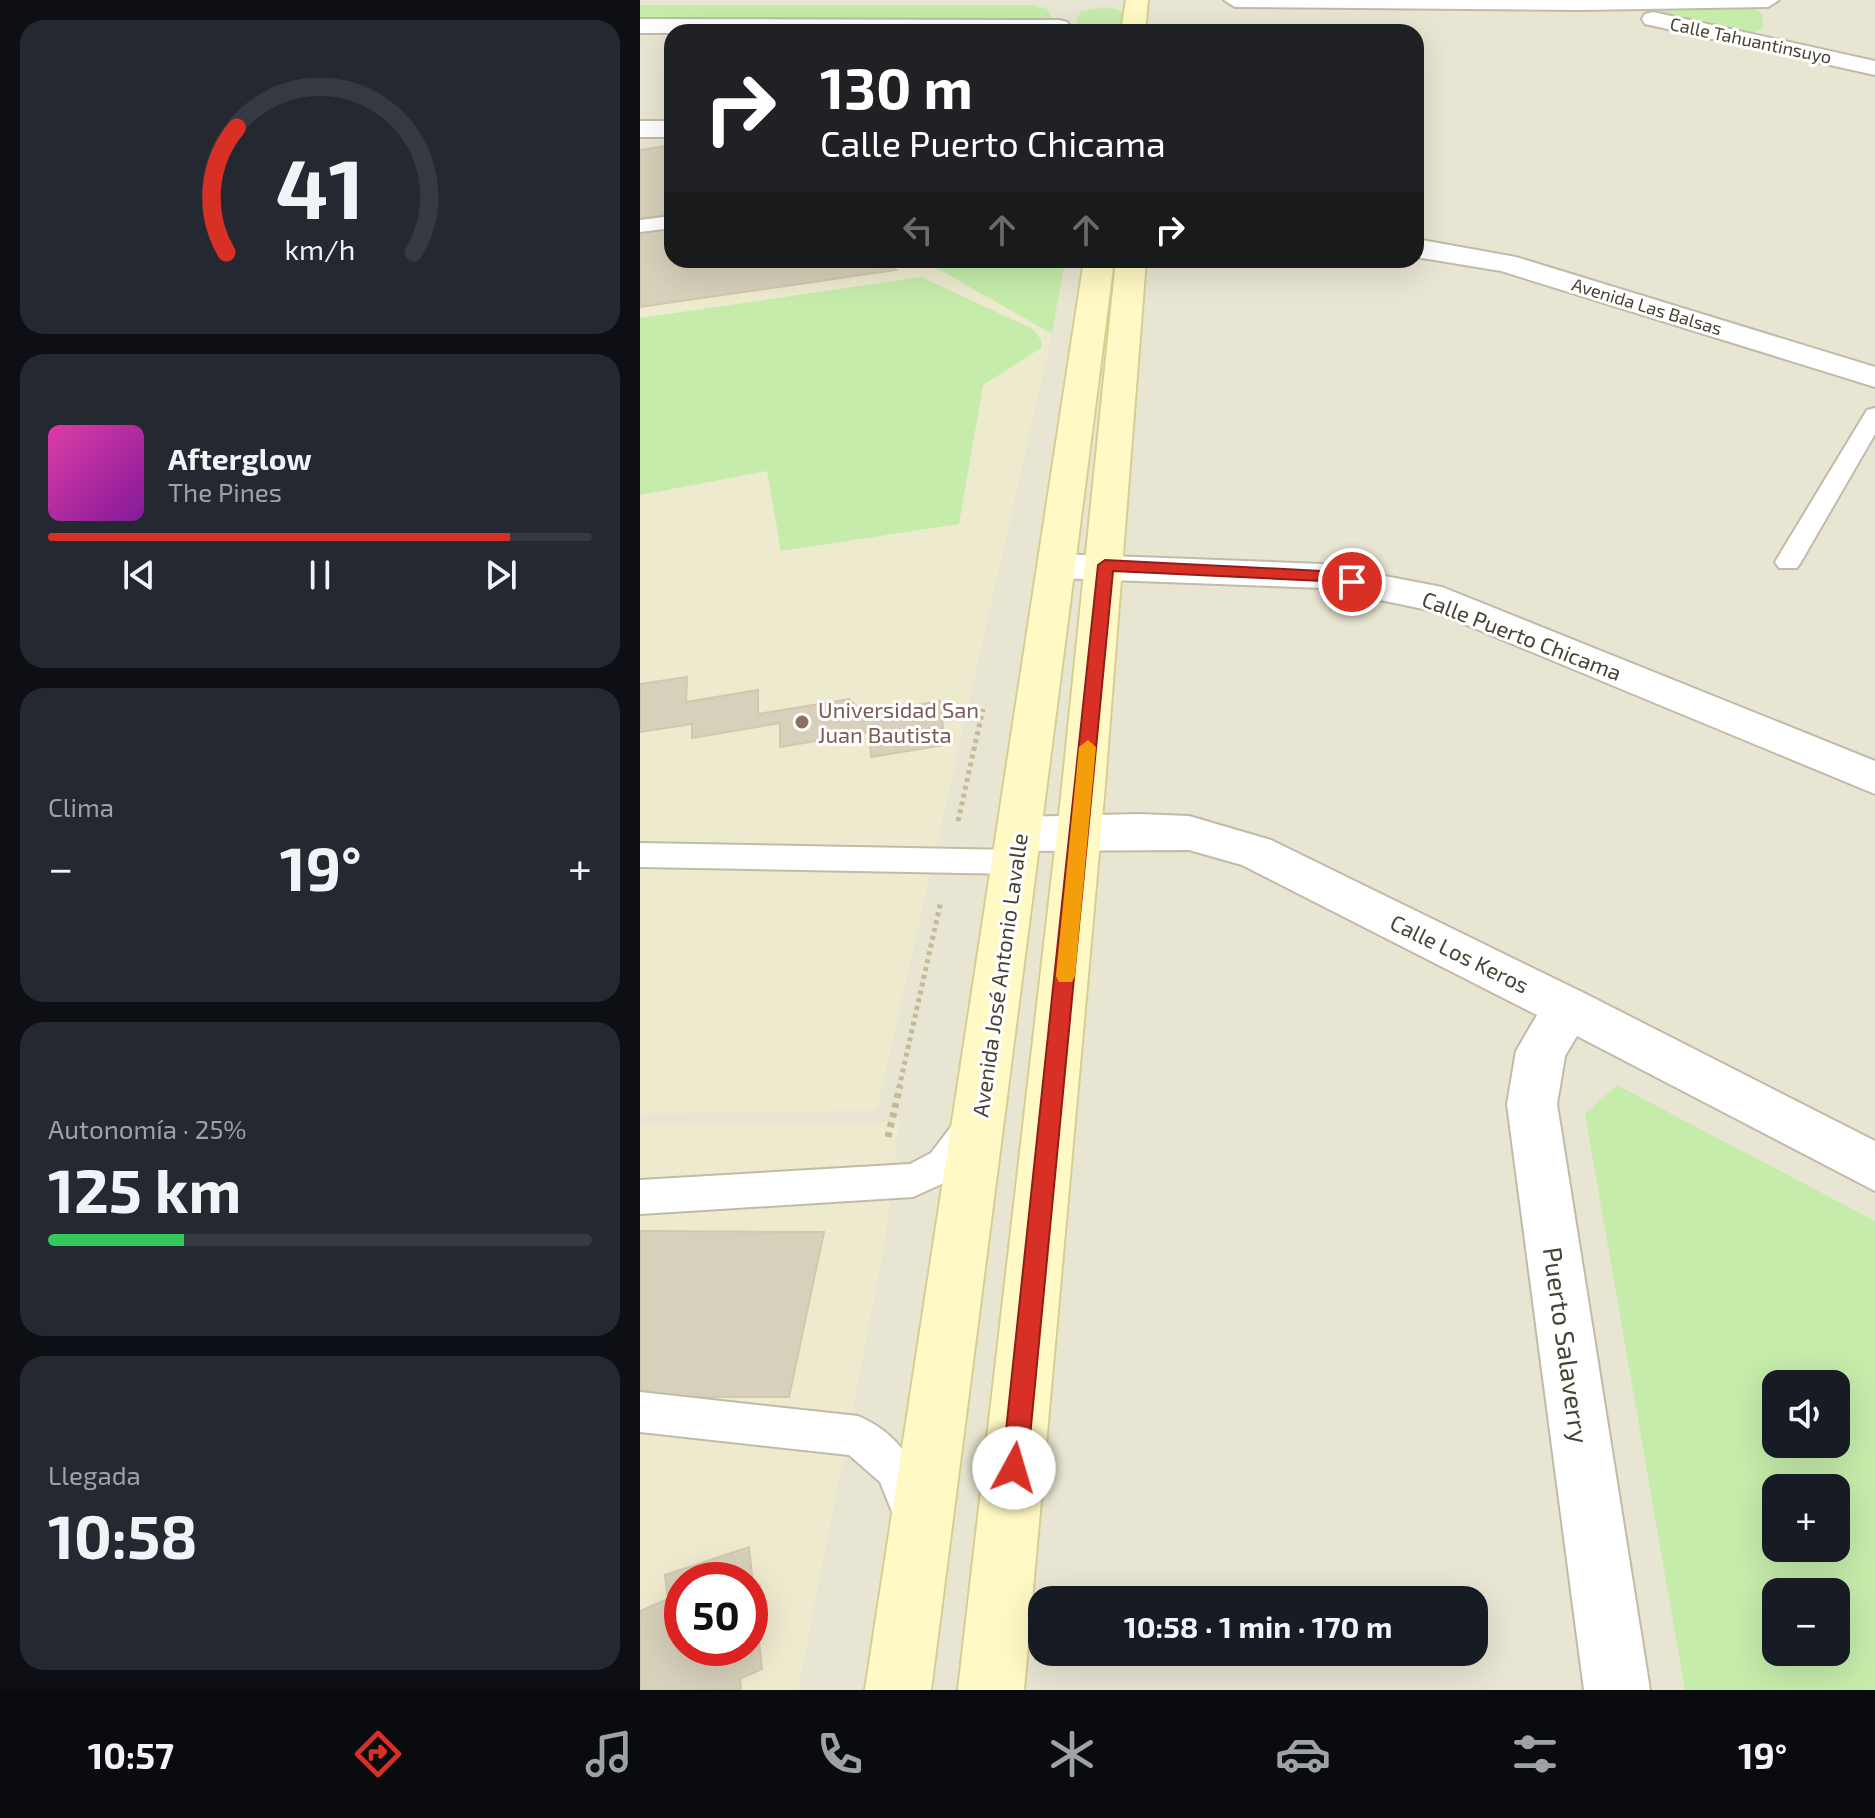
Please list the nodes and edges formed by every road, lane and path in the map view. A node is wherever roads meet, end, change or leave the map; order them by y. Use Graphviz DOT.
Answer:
graph roads {
  1 [pos="1068,0"];
  2 [pos="1137,0"];
  3 [pos="1235,0"];
  4 [pos="1768,0"];
  5 [pos="1784,0"];
  6 [pos="1581,3"];
  7 [pos="1061,24"];
  8 [pos="1134,24"];
  9 [pos="640,26"];
  10 [pos="664,26"];
  11 [pos="1780,46"];
  12 [pos="1875,68"];
  13 [pos="640,129"];
  14 [pos="664,129"];
  15 [pos="664,223"];
  16 [pos="640,226"];
  17 [pos="1424,249"];
  18 [pos="1098,268"];
  19 [pos="1130,268"];
  20 [pos="1875,377"];
  21 [pos="1875,415"];
  22 [pos="1788,562"];
  23 [pos="1105,565"];
  24 [pos="1056,566"];
  25 [pos="986,695"];
  26 [pos="1875,778"];
  27 [pos="1079,831"];
  28 [pos="1017,848"];
  29 [pos="640,855"];
  30 [pos="949,861"];
  31 [pos="1569,1008"];
  32 [pos="979,1117"];
  33 [pos="1875,1167"];
  34 [pos="878,1183"];
  35 [pos="640,1197"];
  36 [pos="640,1412"];
  37 [pos="921,1531"];
  38 [pos="898,1690"];
  39 [pos="991,1690"];
  40 [pos="1617,1690"];
  1 -- 7 [label="street"];
  2 -- 8 [label="main road"];
  3 -- 6 [label="street"];
  4 -- 6 [label="street"];
  5 -- 11 [label="street"];
  6 -- 11 [label="street, Calle Tahuantinsuyo"];
  9 -- 10 [label="street"];
  11 -- 12 [label="street, Calle Tahuantinsuyo"];
  13 -- 14 [label="street"];
  15 -- 16 [label="lane"];
  17 -- 20 [label="street, Avenida Las Balsas"];
  18 -- 24 [label="main road, Avenida José Antonio Lavalle"];
  19 -- 23 [label="main road"];
  21 -- 22 [label="lane"];
  23 -- 24 [label="street, Calle Puerto Chicama"];
  23 -- 26 [label="street, Calle Puerto Chicama"];
  23 -- 27 [label="main road"];
  24 -- 28 [label="main road, Avenida José Antonio Lavalle"];
  25 -- 30 [label="path"];
  27 -- 28 [label="street, Calle Los Keros"];
  27 -- 31 [label="street, Calle Los Keros"];
  27 -- 39 [label="main road"];
  28 -- 30 [label="lane"];
  28 -- 32 [label="main road, Avenida José Antonio Lavalle"];
  29 -- 30 [label="lane"];
  30 -- 34 [label="path"];
  31 -- 33 [label="street, Calle Los Keros"];
  31 -- 40 [label="street, Puerto Salaverry"];
  32 -- 34 [label="lane"];
  32 -- 37 [label="main road, Avenida José Antonio Lavalle"];
  34 -- 35 [label="lane"];
  36 -- 37 [label="lane"];
  37 -- 38 [label="main road, Avenida José Antonio Lavalle"];
}
